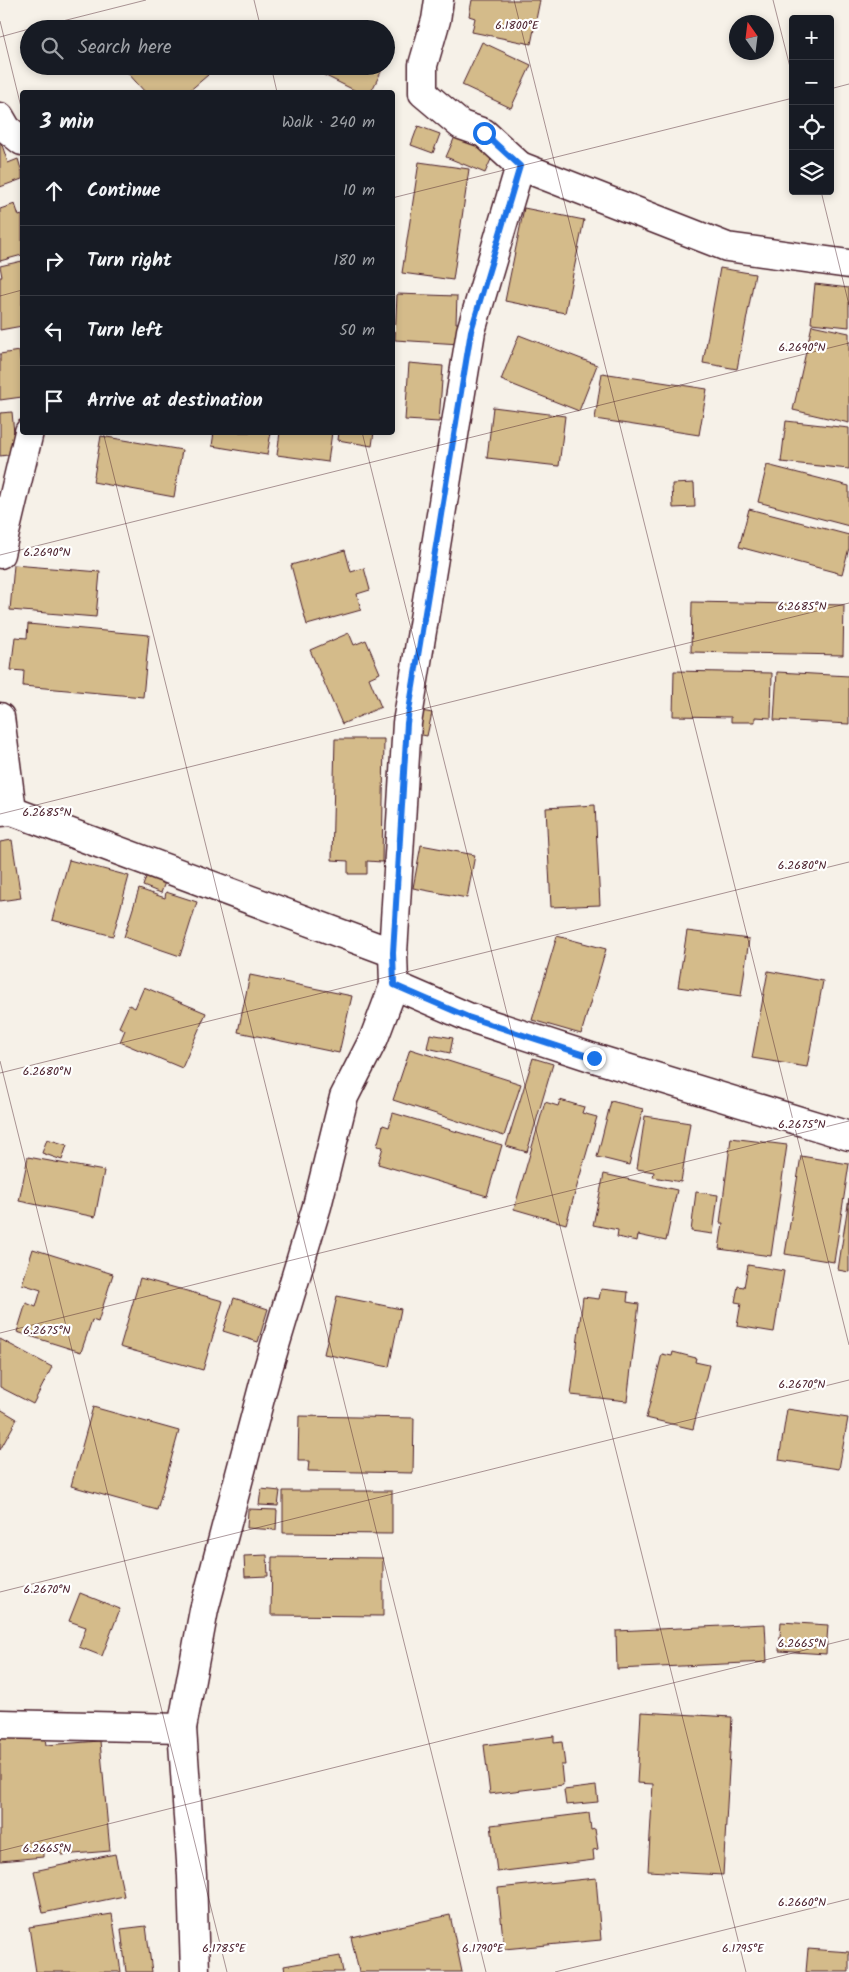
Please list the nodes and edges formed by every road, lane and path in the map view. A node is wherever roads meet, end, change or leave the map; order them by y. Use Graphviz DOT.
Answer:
graph roads {
  1 [pos="438,0"];
  2 [pos="0,117"];
  3 [pos="20,139"];
  4 [pos="520,166"];
  5 [pos="849,264"];
  6 [pos="28,435"];
  7 [pos="0,554"];
  8 [pos="0,717"];
  9 [pos="6,811"];
  10 [pos="393,953"];
  11 [pos="394,985"];
  12 [pos="849,1136"];
  13 [pos="0,1724"];
  14 [pos="182,1728"];
  15 [pos="195,1972"];
  1 -- 4 [label="street"];
  2 -- 3 [label="street"];
  4 -- 5 [label="street"];
  4 -- 10 [label="street"];
  6 -- 7 [label="street"];
  8 -- 9 [label="street"];
  9 -- 10 [label="street"];
  10 -- 11 [label="street"];
  11 -- 12 [label="street"];
  11 -- 14 [label="street"];
  13 -- 14 [label="street"];
  14 -- 15 [label="street"];
}
